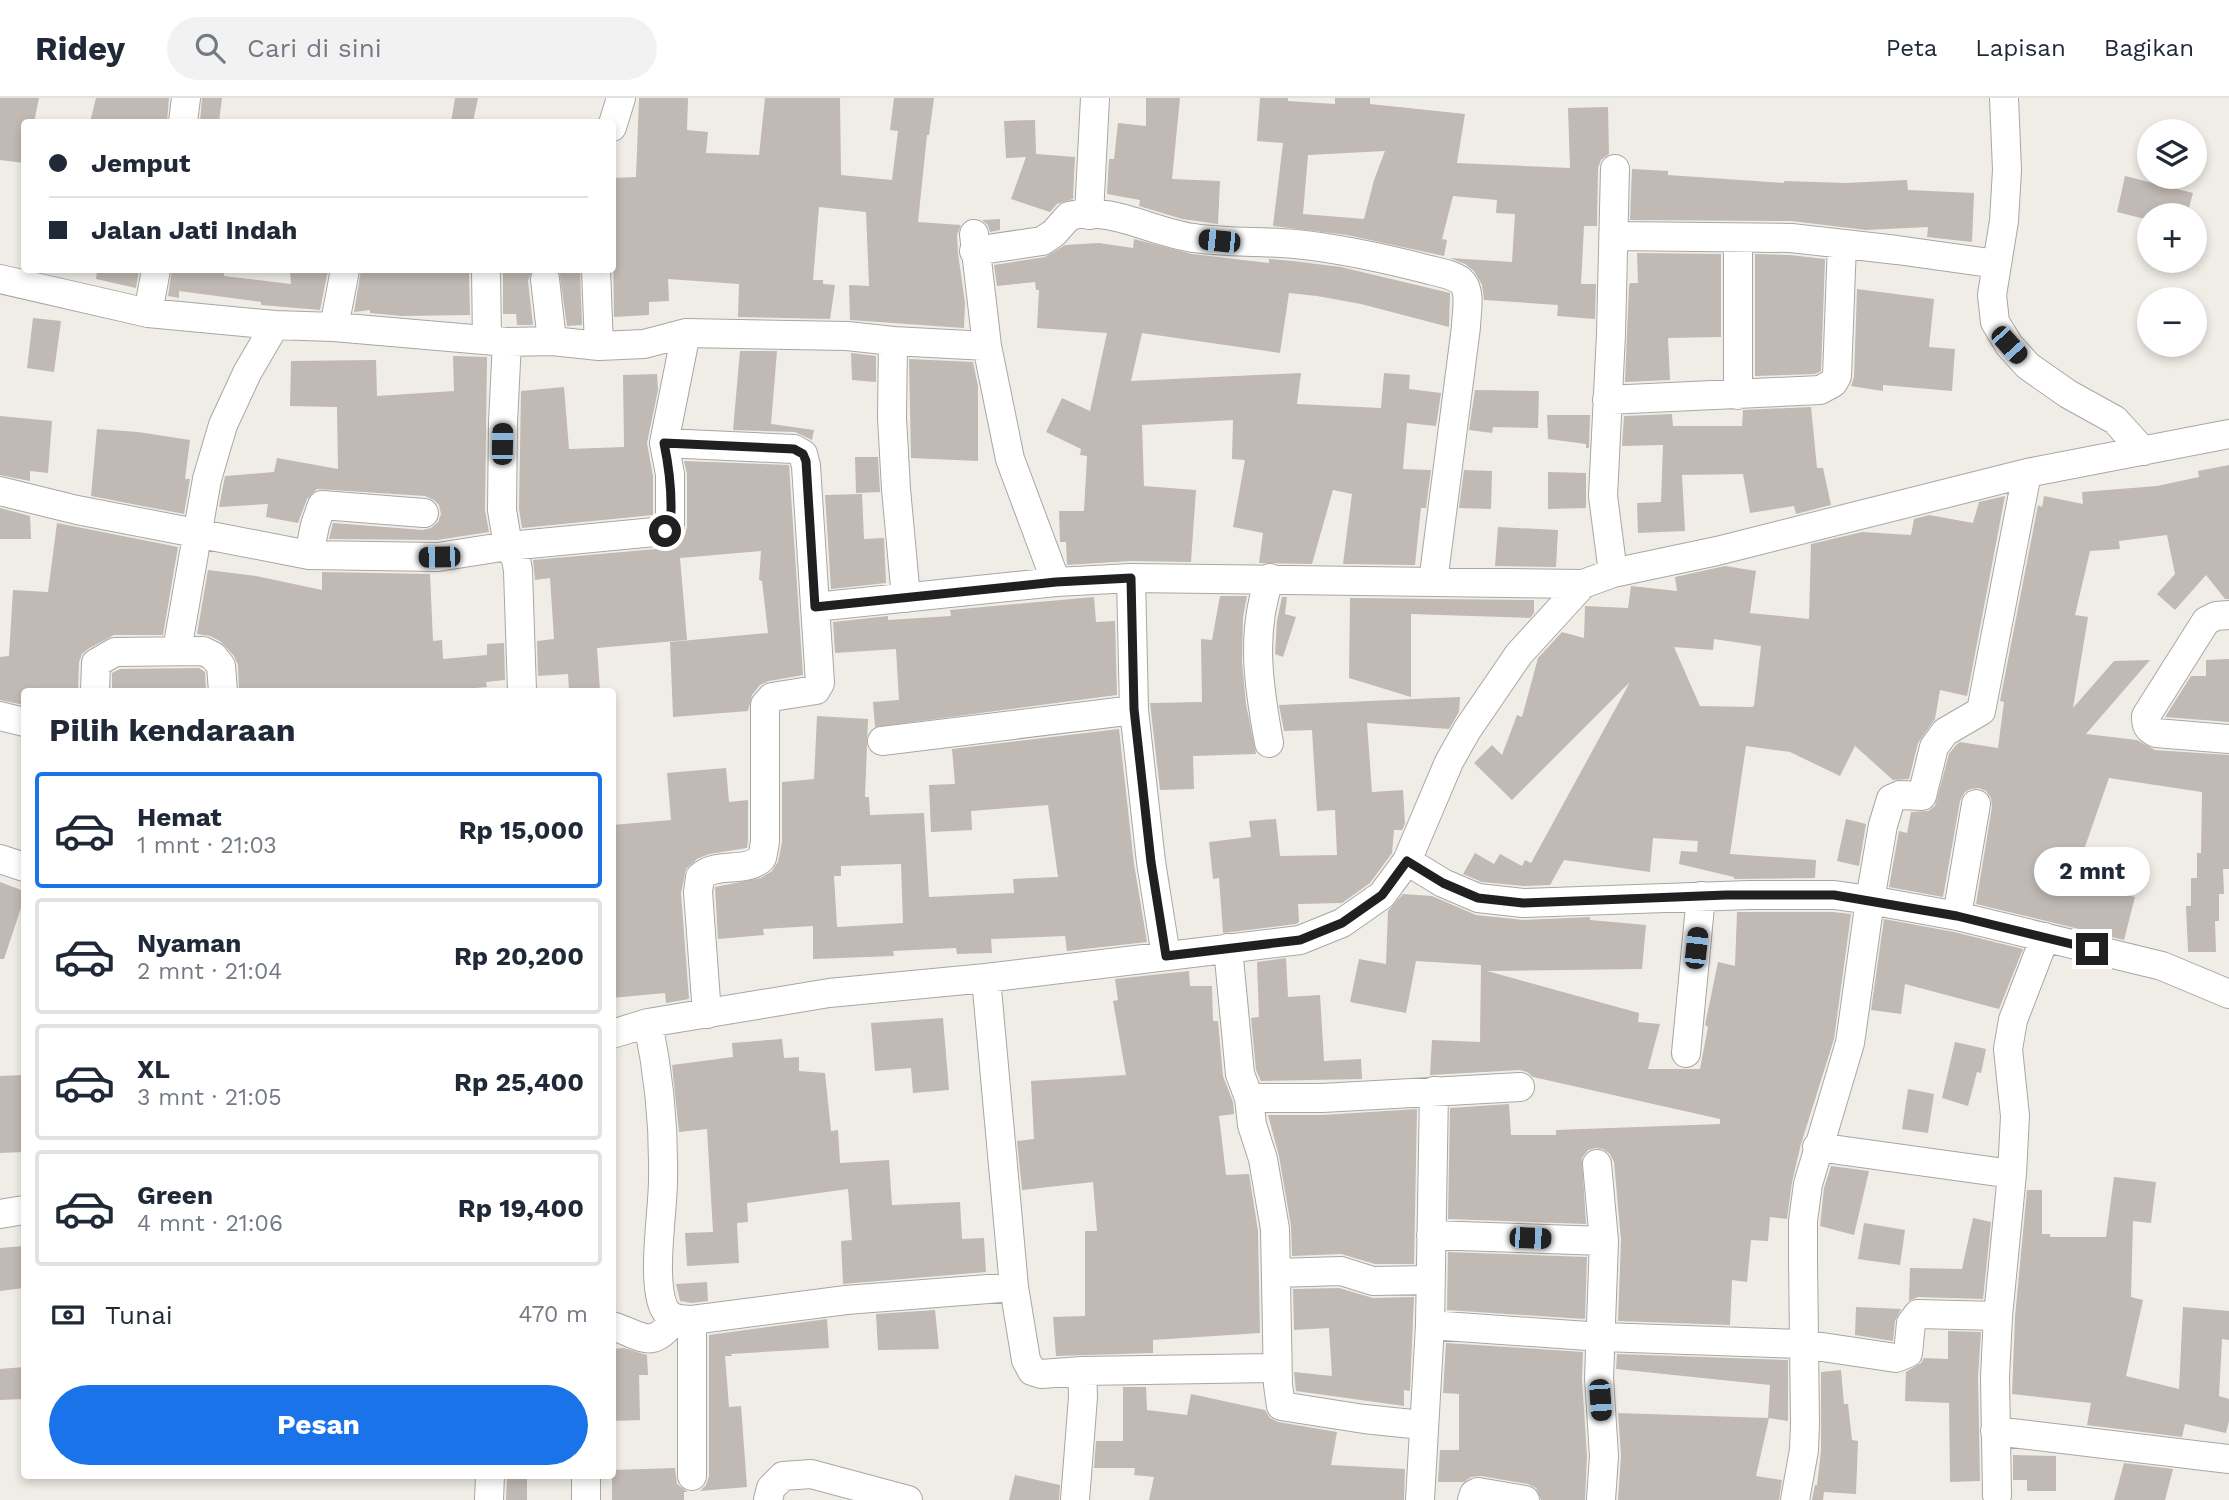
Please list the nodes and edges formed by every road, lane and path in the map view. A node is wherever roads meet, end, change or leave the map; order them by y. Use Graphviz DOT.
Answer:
graph roads {
  1 [pos="187,98"];
  2 [pos="621,98"];
  3 [pos="1095,98"];
  4 [pos="2004,98"];
  5 [pos="184,119"];
  6 [pos="614,119"];
  7 [pos="1615,169"];
  8 [pos="1089,215"];
  9 [pos="1614,236"];
  10 [pos="1738,238"];
  11 [pos="1842,244"];
  12 [pos="1997,264"];
  13 [pos="155,273"];
  14 [pos="344,273"];
  15 [pos="486,273"];
  16 [pos="596,273"];
  17 [pos="0,279"];
  18 [pos="545,279"];
  19 [pos="148,313"];
  20 [pos="275,325"];
  21 [pos="334,327"];
  22 [pos="686,333"];
  23 [pos="497,341"];
  24 [pos="552,341"];
  25 [pos="893,341"];
  26 [pos="599,346"];
  27 [pos="987,346"];
  28 [pos="1738,395"];
  29 [pos="1606,400"];
  30 [pos="2229,434"];
  31 [pos="664,443"];
  32 [pos="2143,451"];
  33 [pos="2027,473"];
  34 [pos="0,491"];
  35 [pos="424,513"];
  36 [pos="198,533"];
  37 [pos="508,546"];
  38 [pos="309,555"];
  39 [pos="1614,573"];
  40 [pos="1131,578"];
  41 [pos="1270,578"];
  42 [pos="1056,582"];
  43 [pos="1433,582"];
  44 [pos="1583,584"];
  45 [pos="906,598"];
  46 [pos="815,607"];
  47 [pos="2229,615"];
  48 [pos="177,650"];
  49 [pos="95,688"];
  50 [pos="223,688"];
  51 [pos="522,688"];
  52 [pos="1134,709"];
  53 [pos="0,716"];
  54 [pos="21,721"];
  55 [pos="2229,740"];
  56 [pos="881,741"];
  57 [pos="1269,743"];
  58 [pos="1976,804"];
  59 [pos="0,859"];
  60 [pos="1407,861"];
  61 [pos="21,866"];
  62 [pos="1701,896"];
  63 [pos="1870,900"];
  64 [pos="1957,916"];
  65 [pos="2045,937"];
  66 [pos="1228,948"];
  67 [pos="1166,956"];
  68 [pos="986,978"];
  69 [pos="2229,994"];
  70 [pos="706,1014"];
  71 [pos="648,1023"];
  72 [pos="616,1033"];
  73 [pos="1686,1053"];
  74 [pos="1520,1087"];
  75 [pos="1434,1091"];
  76 [pos="1248,1098"];
  77 [pos="1817,1147"];
  78 [pos="1597,1164"];
  79 [pos="2012,1174"];
  80 [pos="21,1210"];
  81 [pos="0,1214"];
  82 [pos="1431,1235"];
  83 [pos="1604,1241"];
  84 [pos="1276,1273"];
  85 [pos="1430,1280"];
  86 [pos="1014,1287"];
  87 [pos="1998,1316"];
  88 [pos="683,1320"];
  89 [pos="1430,1325"];
  90 [pos="616,1328"];
  91 [pos="1602,1337"];
  92 [pos="1802,1345"];
  93 [pos="1277,1368"];
  94 [pos="1082,1371"];
  95 [pos="1422,1424"];
  96 [pos="1995,1432"];
  97 [pos="2229,1459"];
  98 [pos="692,1476"];
  99 [pos="490,1479"];
  100 [pos="586,1479"];
  101 [pos="1997,1495"];
  102 [pos="489,1500"];
  103 [pos="586,1500"];
  104 [pos="768,1500"];
  105 [pos="908,1500"];
  106 [pos="1075,1500"];
  107 [pos="1420,1500"];
  108 [pos="1472,1500"];
  109 [pos="1525,1500"];
  110 [pos="1601,1500"];
  111 [pos="1796,1500"];
  1 -- 5 [label="street"];
  2 -- 6 [label="street"];
  3 -- 8 [label="street"];
  4 -- 12 [label="street"];
  7 -- 9 [label="street"];
  8 -- 27 [label="street"];
  8 -- 43 [label="street"];
  9 -- 10 [label="street"];
  9 -- 29 [label="street"];
  10 -- 11 [label="street"];
  10 -- 28 [label="street"];
  11 -- 12 [label="street"];
  11 -- 28 [label="street"];
  12 -- 32 [label="street"];
  13 -- 19 [label="street"];
  14 -- 21 [label="street"];
  15 -- 23 [label="street"];
  16 -- 26 [label="street"];
  17 -- 19 [label="street"];
  18 -- 24 [label="street"];
  19 -- 20 [label="street"];
  20 -- 21 [label="street"];
  20 -- 36 [label="street"];
  21 -- 23 [label="street"];
  22 -- 25 [label="street"];
  22 -- 26 [label="street"];
  22 -- 31 [label="street"];
  23 -- 24 [label="street"];
  23 -- 37 [label="street"];
  24 -- 26 [label="street"];
  25 -- 27 [label="street"];
  25 -- 45 [label="street"];
  27 -- 42 [label="street"];
  28 -- 29 [label="street"];
  29 -- 39 [label="street"];
  30 -- 32 [label="street"];
  31 -- 37 [label="street"];
  31 -- 46 [label="street"];
  32 -- 33 [label="street"];
  33 -- 39 [label="street"];
  33 -- 63 [label="street"];
  34 -- 36 [label="street"];
  35 -- 38 [label="street"];
  36 -- 38 [label="street"];
  36 -- 48 [label="street"];
  37 -- 38 [label="street"];
  37 -- 51 [label="street"];
  39 -- 44 [label="street"];
  40 -- 41 [label="street"];
  40 -- 42 [label="street"];
  40 -- 52 [label="street"];
  41 -- 43 [label="street"];
  41 -- 57 [label="street"];
  42 -- 45 [label="street"];
  43 -- 44 [label="street"];
  44 -- 60 [label="street"];
  45 -- 46 [label="street"];
  46 -- 70 [label="street"];
  47 -- 55 [label="street"];
  48 -- 49 [label="street"];
  48 -- 50 [label="street"];
  52 -- 56 [label="street"];
  52 -- 67 [label="street"];
  53 -- 54 [label="street"];
  58 -- 64 [label="street"];
  59 -- 61 [label="street"];
  60 -- 62 [label="street"];
  60 -- 66 [label="street"];
  62 -- 63 [label="street"];
  62 -- 73 [label="street"];
  63 -- 64 [label="street"];
  63 -- 77 [label="street"];
  64 -- 65 [label="street"];
  65 -- 69 [label="street"];
  65 -- 79 [label="street"];
  66 -- 67 [label="street"];
  66 -- 76 [label="street"];
  67 -- 68 [label="street"];
  68 -- 70 [label="street"];
  68 -- 86 [label="street"];
  70 -- 71 [label="street"];
  71 -- 72 [label="street"];
  71 -- 88 [label="street"];
  74 -- 75 [label="street"];
  75 -- 76 [label="street"];
  75 -- 82 [label="street"];
  76 -- 84 [label="street"];
  77 -- 79 [label="street"];
  77 -- 92 [label="street"];
  78 -- 83 [label="street"];
  79 -- 87 [label="street"];
  80 -- 81 [label="street"];
  82 -- 83 [label="street"];
  82 -- 85 [label="street"];
  83 -- 91 [label="street"];
  84 -- 85 [label="street"];
  84 -- 93 [label="street"];
  85 -- 89 [label="street"];
  86 -- 88 [label="street"];
  86 -- 94 [label="street"];
  87 -- 92 [label="street"];
  87 -- 96 [label="street"];
  88 -- 90 [label="street"];
  88 -- 98 [label="street"];
  89 -- 91 [label="street"];
  89 -- 95 [label="street"];
  91 -- 92 [label="street"];
  91 -- 110 [label="street"];
  92 -- 111 [label="street"];
  93 -- 94 [label="street"];
  93 -- 95 [label="street"];
  94 -- 106 [label="street"];
  95 -- 107 [label="street"];
  96 -- 97 [label="street"];
  96 -- 101 [label="street"];
  99 -- 102 [label="street"];
  100 -- 103 [label="street"];
  104 -- 105 [label="street"];
  108 -- 109 [label="street"];
}
